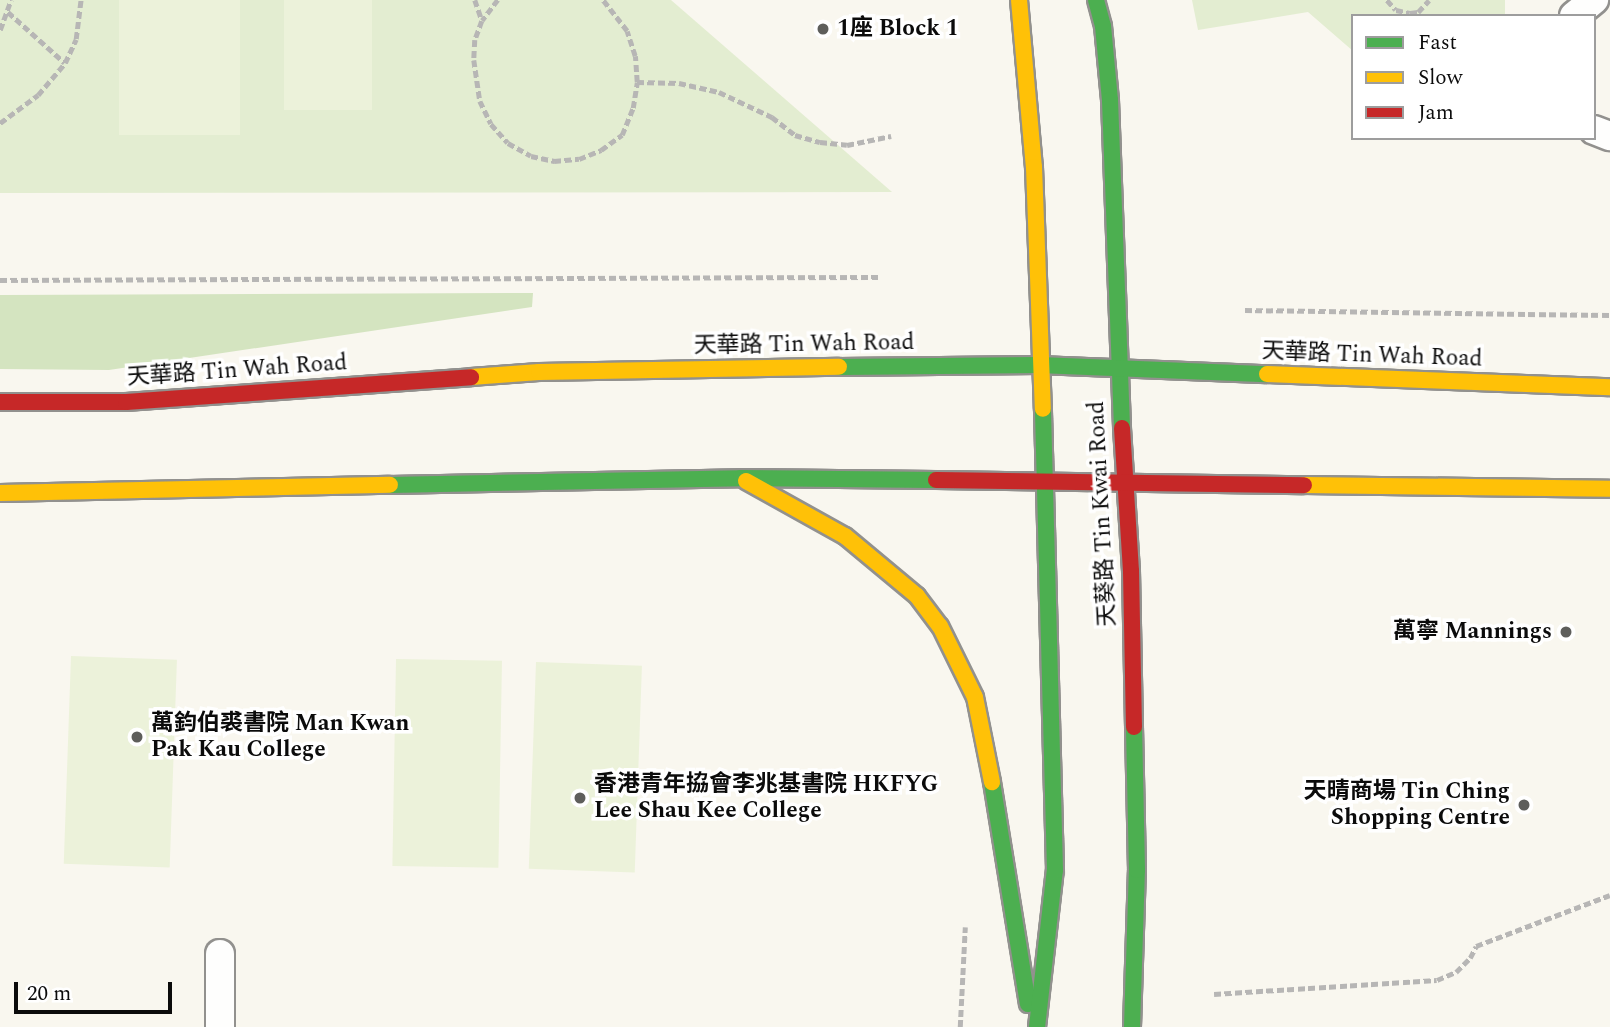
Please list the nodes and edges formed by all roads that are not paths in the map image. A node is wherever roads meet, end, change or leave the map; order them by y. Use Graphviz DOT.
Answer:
graph roads {
  1 [pos="1019,0"];
  2 [pos="1096,0"];
  3 [pos="1594,0"];
  4 [pos="1576,14"];
  5 [pos="1039,365"];
  6 [pos="1118,369"];
  7 [pos="1610,387"];
  8 [pos="0,402"];
  9 [pos="741,478"];
  10 [pos="1045,481"];
  11 [pos="1125,482"];
  12 [pos="1610,489"];
  13 [pos="0,493"];
  14 [pos="220,954"];
  15 [pos="220,1027"];
  16 [pos="1034,1027"];
  17 [pos="1132,1027"];
  1 -- 5 [label="main road"];
  2 -- 6 [label="main road, 天葵路 Tin Kwai Road"];
  3 -- 4 [label="lane"];
  5 -- 6 [label="main road, 天華路 Tin Wah Road"];
  5 -- 8 [label="main road, 天華路 Tin Wah Road"];
  5 -- 10 [label="main road"];
  6 -- 7 [label="main road, 天華路 Tin Wah Road"];
  6 -- 11 [label="main road, 天葵路 Tin Kwai Road"];
  9 -- 10 [label="main road"];
  9 -- 13 [label="main road"];
  9 -- 16 [label="main road"];
  10 -- 11 [label="main road"];
  10 -- 16 [label="main road"];
  11 -- 12 [label="main road"];
  11 -- 17 [label="main road, 天葵路 Tin Kwai Road"];
  14 -- 15 [label="lane"];
}
